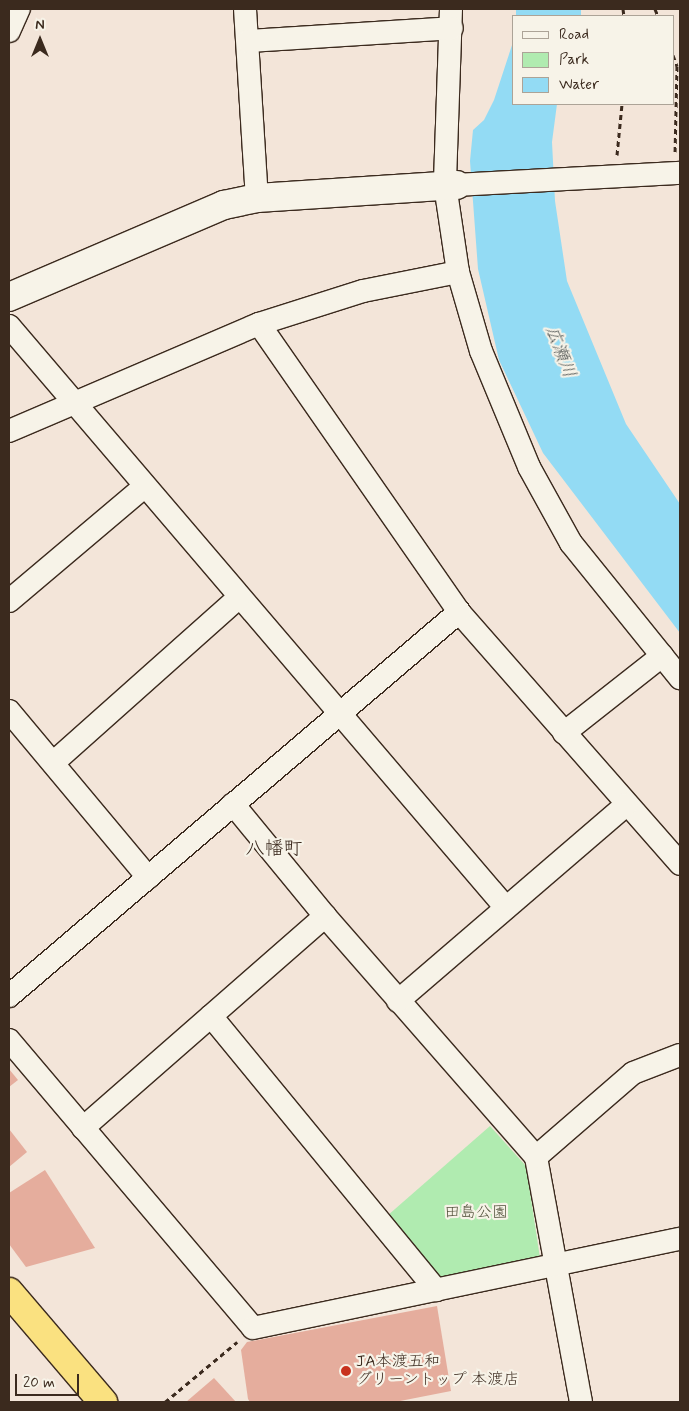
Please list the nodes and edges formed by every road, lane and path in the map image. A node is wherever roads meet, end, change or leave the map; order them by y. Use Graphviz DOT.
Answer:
graph roads {
  1 [pos="19,9"];
  2 [pos="245,9"];
  3 [pos="451,18"];
  4 [pos="9,30"];
  5 [pos="248,41"];
  6 [pos="674,58"];
  7 [pos="622,105"];
  8 [pos="617,160"];
  9 [pos="679,176"];
  10 [pos="451,185"];
  11 [pos="257,198"];
  12 [pos="458,272"];
  13 [pos="9,297"];
  14 [pos="259,324"];
  15 [pos="9,326"];
  16 [pos="76,405"];
  17 [pos="9,431"];
  18 [pos="144,486"];
  19 [pos="240,597"];
  20 [pos="9,601"];
  21 [pos="459,612"];
  22 [pos="662,656"];
  23 [pos="680,678"];
  24 [pos="9,711"];
  25 [pos="339,714"];
  26 [pos="564,733"];
  27 [pos="53,763"];
  28 [pos="233,804"];
  29 [pos="626,805"];
  30 [pos="680,864"];
  31 [pos="148,877"];
  32 [pos="506,908"];
  33 [pos="325,916"];
  34 [pos="9,996"];
  35 [pos="398,1001"];
  36 [pos="211,1016"];
  37 [pos="9,1040"];
  38 [pos="680,1055"];
  39 [pos="83,1128"];
  40 [pos="536,1157"];
  41 [pos="680,1239"];
  42 [pos="554,1266"];
  43 [pos="436,1290"];
  44 [pos="9,1292"];
  45 [pos="253,1328"];
  46 [pos="104,1402"];
  47 [pos="165,1402"];
  48 [pos="581,1402"];
  1 -- 4 [label="street"];
  2 -- 5 [label="street"];
  3 -- 5 [label="street"];
  3 -- 10 [label="street"];
  5 -- 11 [label="street"];
  6 -- 9 [label="path"];
  7 -- 8 [label="path"];
  9 -- 10 [label="street"];
  10 -- 11 [label="street"];
  10 -- 12 [label="street"];
  11 -- 13 [label="street"];
  12 -- 14 [label="street"];
  12 -- 22 [label="street"];
  14 -- 16 [label="street"];
  14 -- 21 [label="street"];
  15 -- 16 [label="street"];
  16 -- 17 [label="street"];
  16 -- 18 [label="street"];
  18 -- 19 [label="street"];
  18 -- 20 [label="street"];
  19 -- 25 [label="street"];
  19 -- 27 [label="street"];
  21 -- 25 [label="street"];
  21 -- 26 [label="street"];
  22 -- 23 [label="street"];
  22 -- 26 [label="street"];
  24 -- 27 [label="street"];
  25 -- 28 [label="street"];
  25 -- 32 [label="street"];
  26 -- 29 [label="street"];
  27 -- 31 [label="street"];
  28 -- 31 [label="street"];
  28 -- 33 [label="street"];
  29 -- 30 [label="street"];
  29 -- 32 [label="street"];
  31 -- 34 [label="street"];
  32 -- 35 [label="street"];
  33 -- 35 [label="street"];
  33 -- 36 [label="street"];
  35 -- 40 [label="street"];
  36 -- 39 [label="street"];
  36 -- 43 [label="street"];
  37 -- 39 [label="street"];
  38 -- 40 [label="street"];
  39 -- 45 [label="street"];
  40 -- 42 [label="street"];
  41 -- 42 [label="street"];
  42 -- 43 [label="street"];
  42 -- 48 [label="street"];
  43 -- 45 [label="street"];
  44 -- 46 [label="highway"];
  45 -- 47 [label="path"];
}
